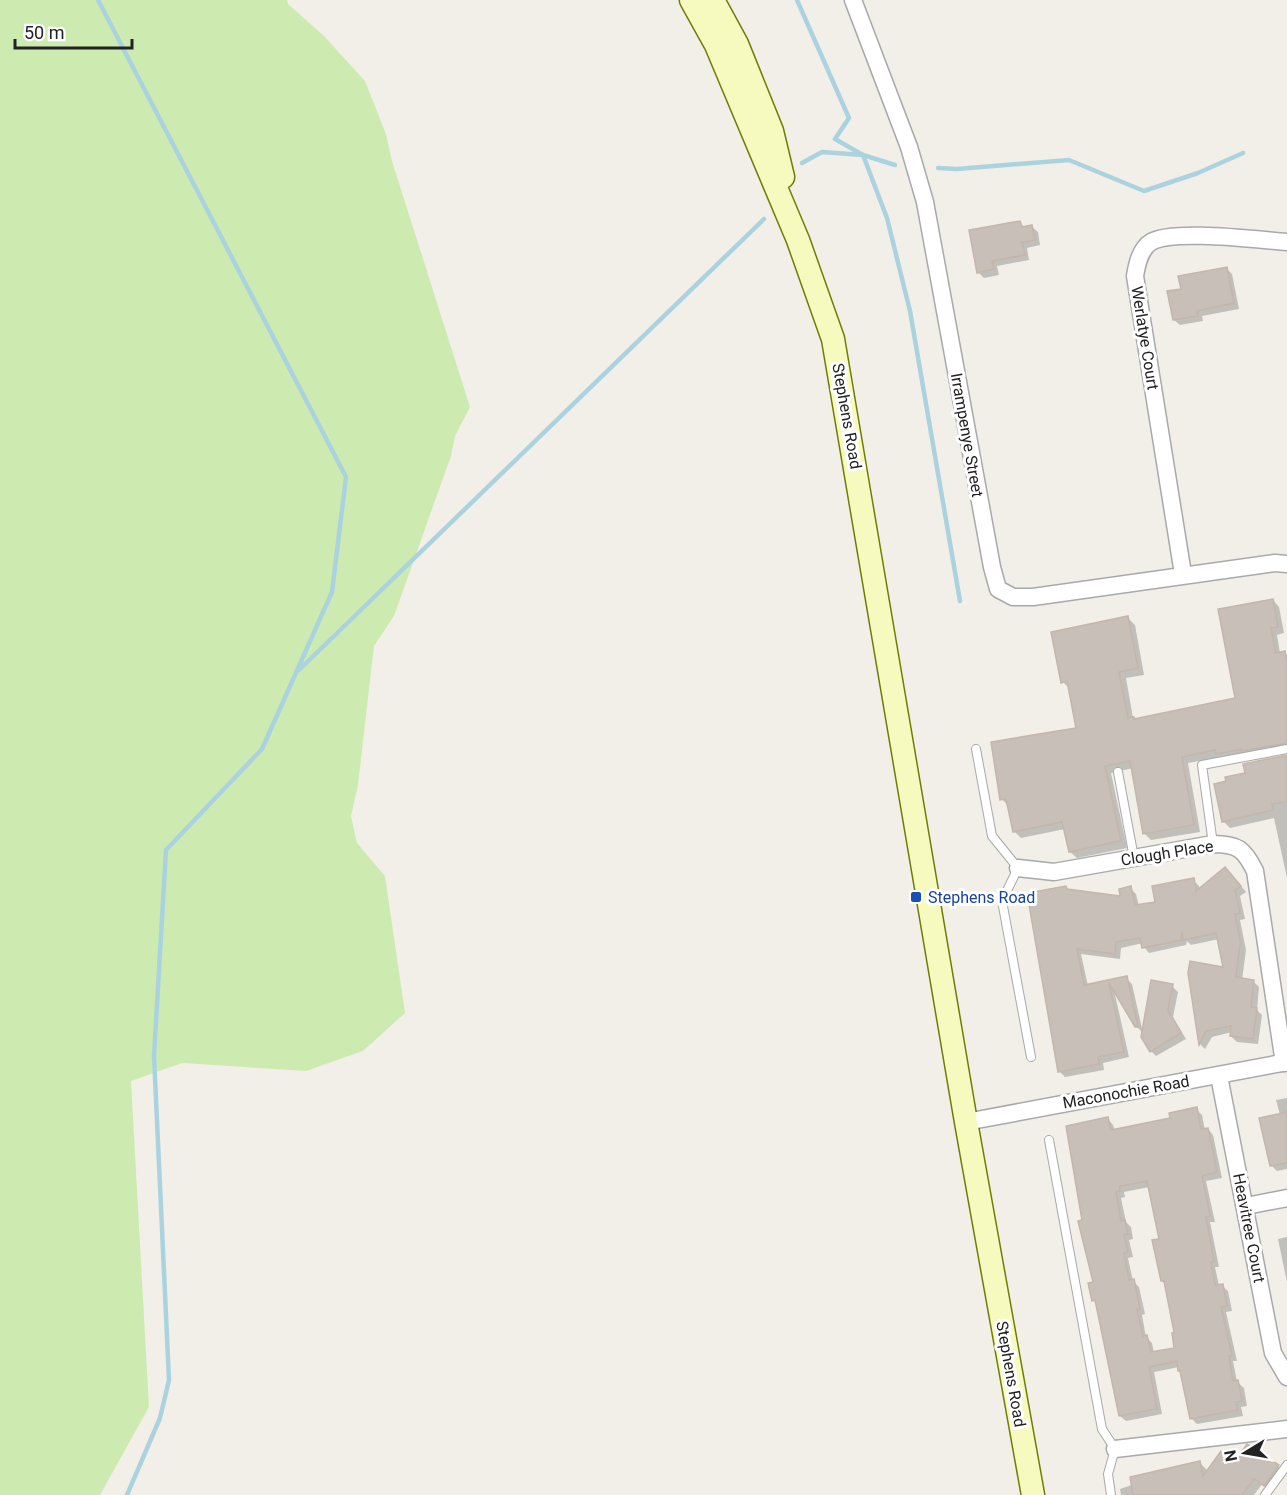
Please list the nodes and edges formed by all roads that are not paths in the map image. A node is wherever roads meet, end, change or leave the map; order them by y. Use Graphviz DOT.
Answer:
graph roads {
  1 [pos="691,0"];
  2 [pos="713,0"];
  3 [pos="853,0"];
  4 [pos="798,240"];
  5 [pos="1287,242"];
  6 [pos="1287,564"];
  7 [pos="1182,574"];
  8 [pos="976,749"];
  9 [pos="1287,749"];
  10 [pos="1118,772"];
  11 [pos="1213,844"];
  12 [pos="1134,858"];
  13 [pos="1018,868"];
  14 [pos="1030,1057"];
  15 [pos="1286,1063"];
  16 [pos="1219,1076"];
  17 [pos="966,1122"];
  18 [pos="1050,1140"];
  19 [pos="1287,1198"];
  20 [pos="1246,1206"];
  21 [pos="1287,1377"];
  22 [pos="1287,1429"];
  23 [pos="1115,1449"];
  24 [pos="1287,1465"];
  25 [pos="1033,1495"];
  26 [pos="1111,1495"];
  27 [pos="1265,1495"];
  1 -- 4 [label="street, Stephens Road"];
  2 -- 4 [label="street"];
  3 -- 7 [label="street, Irrampenye Street"];
  4 -- 17 [label="street, Stephens Road"];
  5 -- 7 [label="street, Werlatye Court"];
  6 -- 7 [label="street, Irrampenye Street"];
  8 -- 13 [label="lane"];
  9 -- 11 [label="lane"];
  10 -- 12 [label="lane"];
  11 -- 12 [label="street, Clough Place"];
  11 -- 15 [label="street, Clough Place"];
  12 -- 13 [label="street, Clough Place"];
  13 -- 14 [label="lane"];
  15 -- 16 [label="street, Maconochie Road"];
  16 -- 17 [label="street, Maconochie Road"];
  16 -- 20 [label="street, Heavitree Court"];
  17 -- 25 [label="street, Stephens Road"];
  18 -- 23 [label="lane"];
  19 -- 20 [label="street"];
  20 -- 21 [label="street, Heavitree Court"];
  22 -- 23 [label="street"];
  23 -- 26 [label="lane"];
  24 -- 27 [label="lane"];
}
